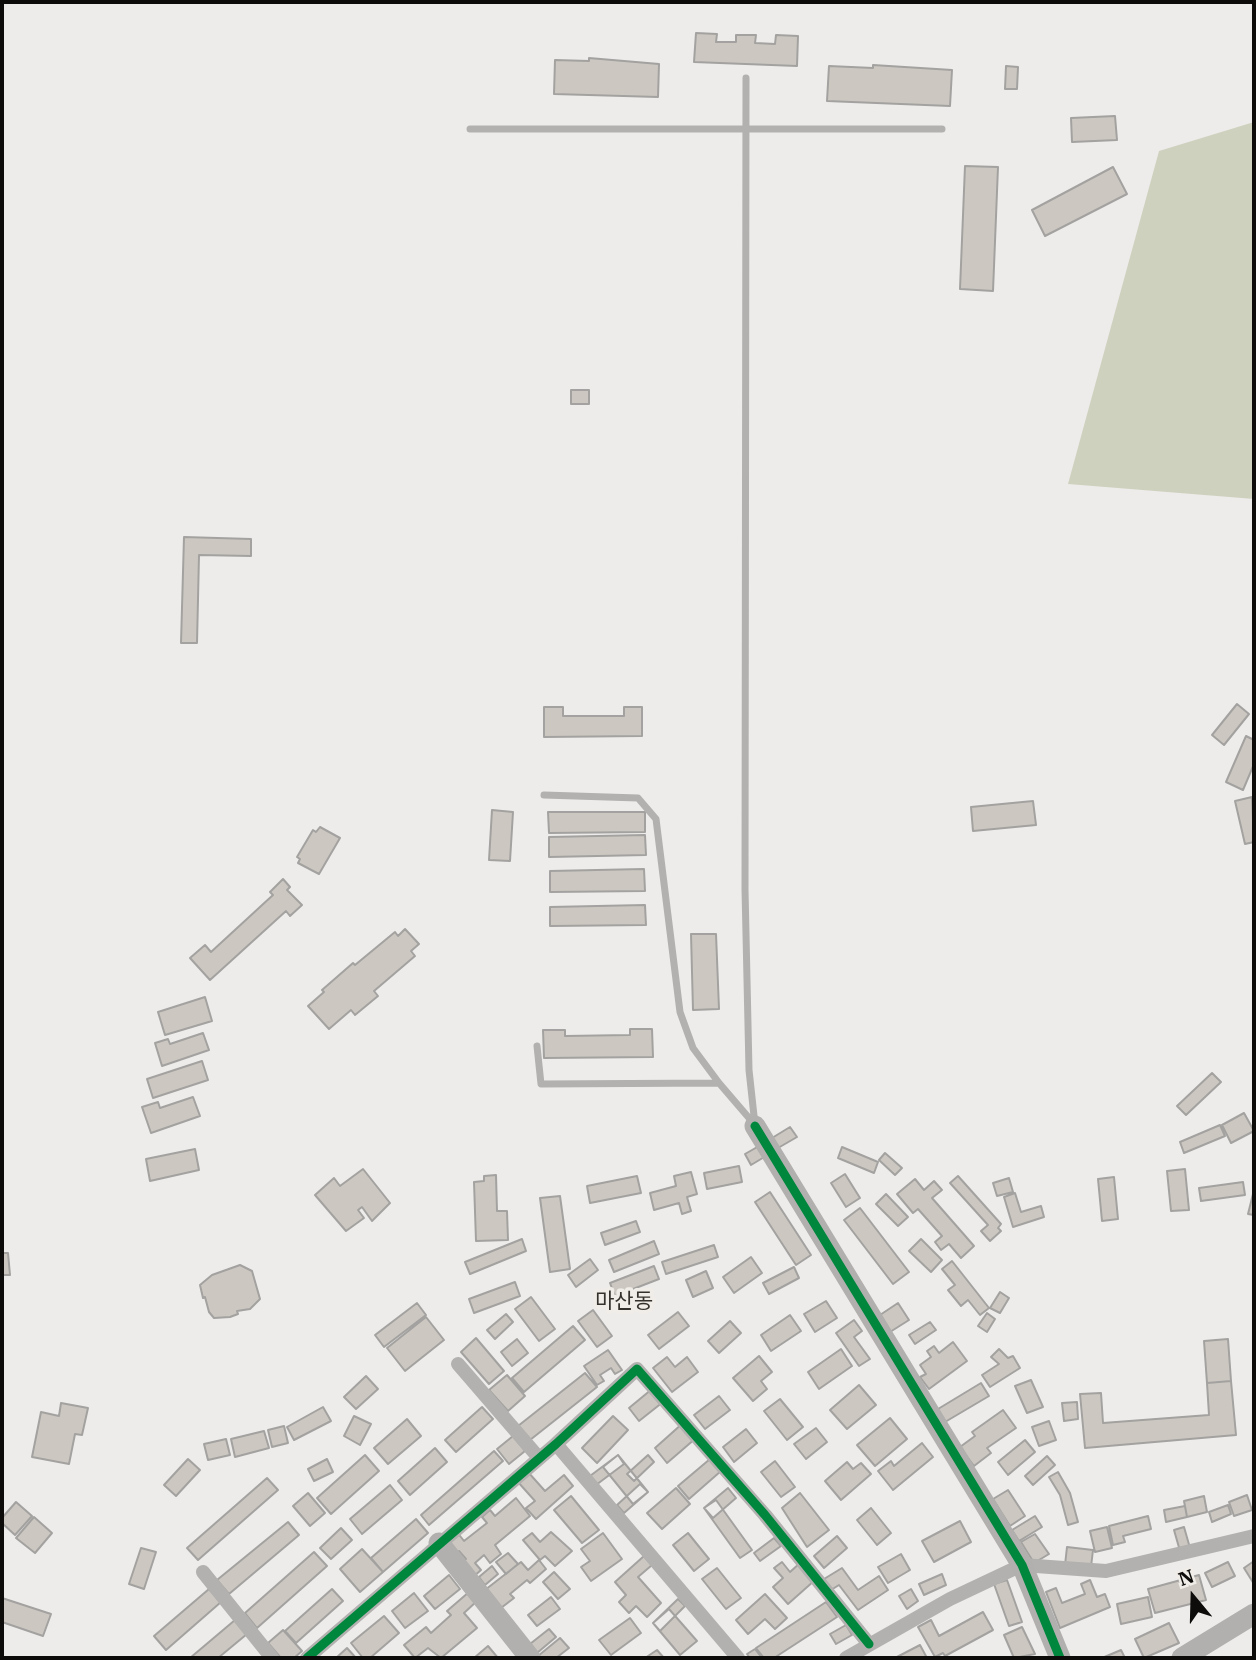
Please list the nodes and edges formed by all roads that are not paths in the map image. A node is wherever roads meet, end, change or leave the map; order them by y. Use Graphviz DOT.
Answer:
graph roads {
  1 [pos="747,78"];
  2 [pos="470,129"];
  3 [pos="747,129"];
  4 [pos="942,129"];
  5 [pos="544,795"];
  6 [pos="537,1046"];
  7 [pos="719,1083"];
  8 [pos="755,1126"];
  9 [pos="458,1364"];
  10 [pos="556,1444"];
  11 [pos="539,1458"];
  12 [pos="1254,1536"];
  13 [pos="439,1543"];
  14 [pos="1022,1565"];
  15 [pos="203,1572"];
  16 [pos="1254,1614"];
  17 [pos="869,1644"];
  18 [pos="272,1658"];
  19 [pos="307,1658"];
  20 [pos="530,1658"];
  21 [pos="738,1658"];
  22 [pos="846,1658"];
  23 [pos="1060,1658"];
  24 [pos="1182,1658"];
  1 -- 3 [label="lane"];
  2 -- 3 [label="lane"];
  3 -- 4 [label="lane"];
  3 -- 8 [label="lane"];
  5 -- 7 [label="lane"];
  6 -- 7 [label="lane"];
  7 -- 8 [label="lane"];
  8 -- 14 [label="street"];
  9 -- 11 [label="street"];
  10 -- 11 [label="street"];
  10 -- 17 [label="street"];
  10 -- 21 [label="street"];
  11 -- 13 [label="street"];
  12 -- 14 [label="street"];
  13 -- 19 [label="street"];
  13 -- 20 [label="street"];
  14 -- 17 [label="street"];
  14 -- 23 [label="street"];
  15 -- 18 [label="street"];
  16 -- 24 [label="street"];
  17 -- 22 [label="street"];
}
